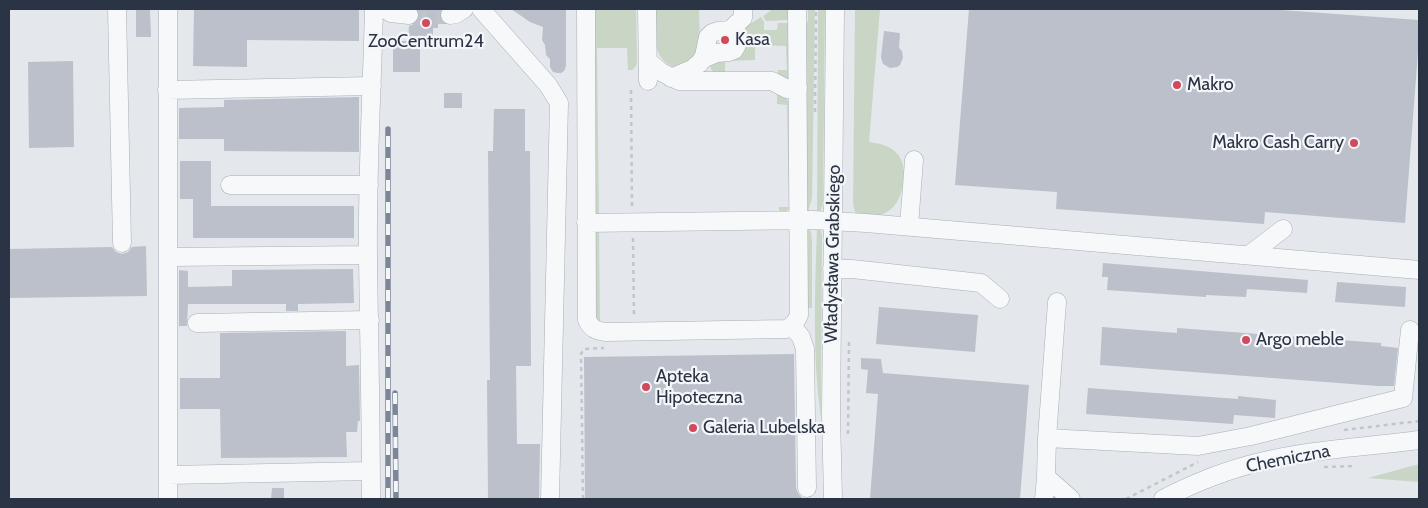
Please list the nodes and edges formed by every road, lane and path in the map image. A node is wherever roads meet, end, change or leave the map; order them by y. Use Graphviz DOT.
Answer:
graph roads {
  1 [pos="117,9"];
  2 [pos="168,9"];
  3 [pos="374,9"];
  4 [pos="385,9"];
  5 [pos="481,9"];
  6 [pos="586,9"];
  7 [pos="647,9"];
  8 [pos="797,9"];
  9 [pos="836,9"];
  10 [pos="409,15"];
  11 [pos="739,17"];
  12 [pos="649,62"];
  13 [pos="672,78"];
  14 [pos="648,81"];
  15 [pos="372,86"];
  16 [pos="798,88"];
  17 [pos="167,90"];
  18 [pos="630,90"];
  19 [pos="914,160"];
  20 [pos="230,185"];
  21 [pos="369,185"];
  22 [pos="632,216"];
  23 [pos="799,220"];
  24 [pos="833,221"];
  25 [pos="586,223"];
  26 [pos="909,226"];
  27 [pos="633,229"];
  28 [pos="122,243"];
  29 [pos="368,255"];
  30 [pos="1250,255"];
  31 [pos="168,257"];
  32 [pos="1282,258"];
  33 [pos="832,269"];
  34 [pos="1419,270"];
  35 [pos="1000,299"];
  36 [pos="1056,302"];
  37 [pos="370,320"];
  38 [pos="198,323"];
  39 [pos="634,324"];
  40 [pos="792,326"];
  41 [pos="1410,330"];
  42 [pos="849,339"];
  43 [pos="584,349"];
  44 [pos="1047,438"];
  45 [pos="848,439"];
  46 [pos="1419,440"];
  47 [pos="371,471"];
  48 [pos="168,475"];
  49 [pos="1046,477"];
  50 [pos="807,488"];
  51 [pos="168,499"];
  52 [pos="371,499"];
  53 [pos="550,499"];
  54 [pos="582,499"];
  55 [pos="833,499"];
  56 [pos="1044,499"];
  57 [pos="1069,499"];
  58 [pos="1163,499"];
  1 -- 28 [label="street"];
  2 -- 17 [label="street"];
  3 -- 15 [label="street"];
  4 -- 10 [label="street"];
  5 -- 53 [label="street"];
  6 -- 25 [label="street"];
  7 -- 12 [label="street"];
  8 -- 16 [label="street"];
  9 -- 24 [label="street, Władysława Grabskiego"];
  11 -- 13 [label="street"];
  12 -- 13 [label="street"];
  12 -- 14 [label="street"];
  13 -- 16 [label="street"];
  15 -- 17 [label="street"];
  15 -- 21 [label="street"];
  16 -- 23 [label="street"];
  17 -- 31 [label="street"];
  18 -- 22 [label="path"];
  19 -- 26 [label="street"];
  20 -- 21 [label="street"];
  21 -- 29 [label="street"];
  23 -- 24 [label="street"];
  23 -- 25 [label="street"];
  23 -- 40 [label="street"];
  24 -- 26 [label="street"];
  24 -- 33 [label="street, Władysława Grabskiego"];
  25 -- 40 [label="street"];
  26 -- 30 [label="street"];
  27 -- 39 [label="path"];
  29 -- 31 [label="street"];
  29 -- 37 [label="street"];
  30 -- 32 [label="street"];
  30 -- 32 [label="street"];
  31 -- 48 [label="street"];
  32 -- 34 [label="street"];
  33 -- 35 [label="street"];
  33 -- 55 [label="street, Władysława Grabskiego"];
  36 -- 44 [label="street"];
  37 -- 38 [label="street"];
  37 -- 47 [label="street"];
  40 -- 50 [label="street"];
  41 -- 44 [label="street"];
  42 -- 45 [label="path"];
  43 -- 54 [label="path"];
  44 -- 49 [label="street"];
  46 -- 58 [label="street, Chemiczna"];
  47 -- 48 [label="street"];
  47 -- 52 [label="street"];
  48 -- 51 [label="street"];
  49 -- 56 [label="street"];
  49 -- 57 [label="street"];
}
